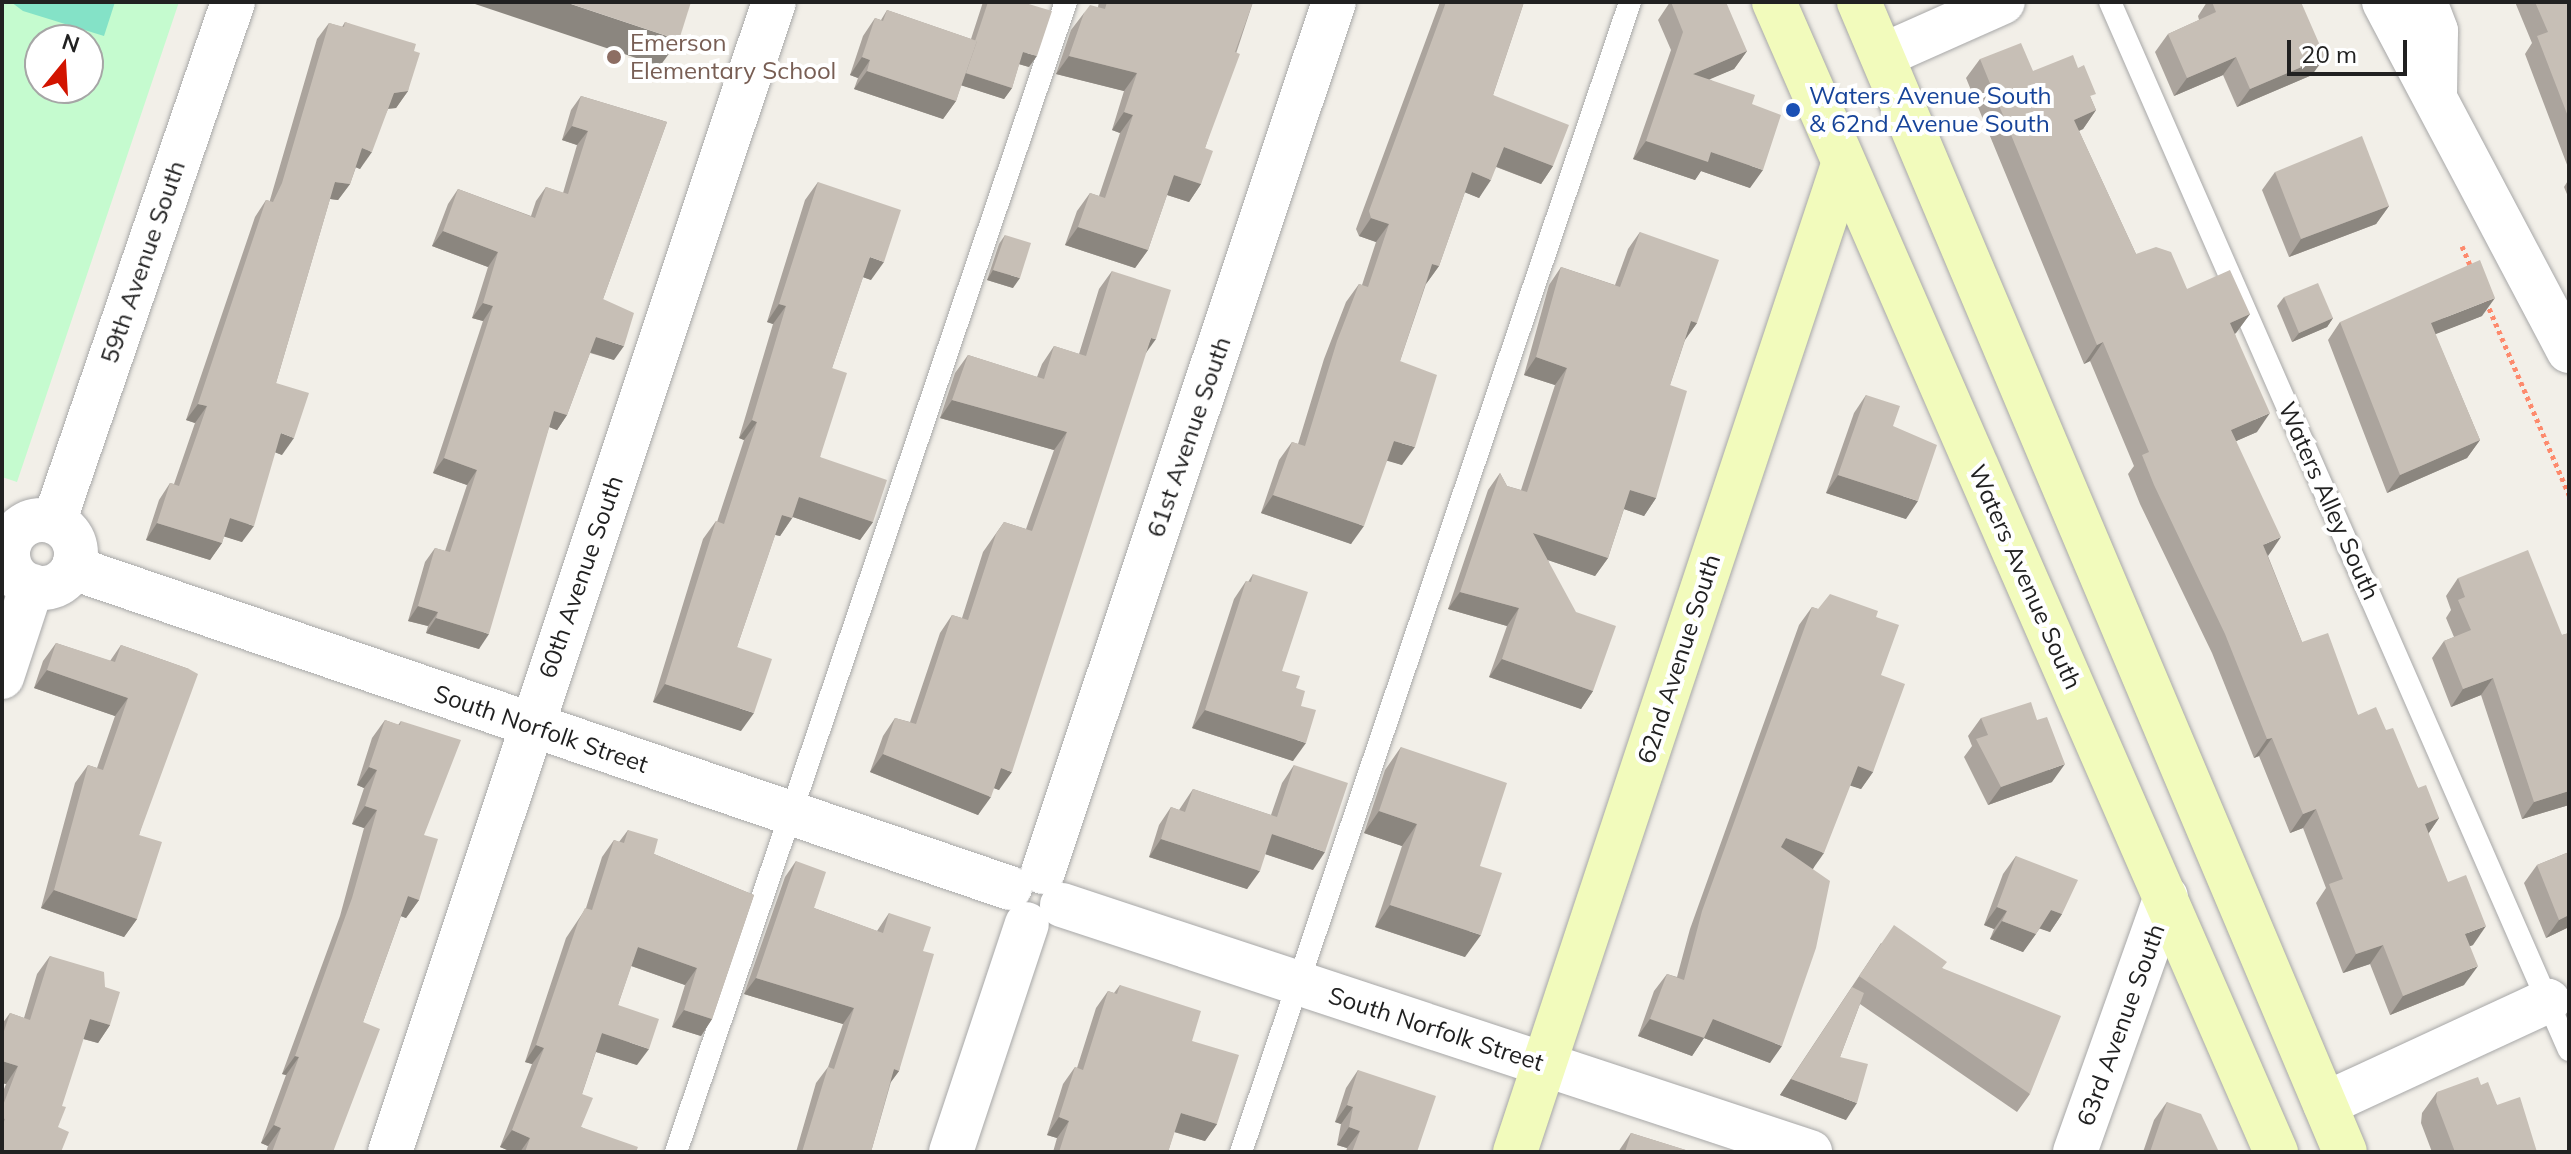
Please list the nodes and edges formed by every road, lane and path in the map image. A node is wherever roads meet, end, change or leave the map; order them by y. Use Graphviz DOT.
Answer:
graph roads {
  1 [pos="233,2"];
  2 [pos="774,2"];
  3 [pos="1066,2"];
  4 [pos="1334,2"];
  5 [pos="1630,2"];
  6 [pos="1774,2"];
  7 [pos="1859,2"];
  8 [pos="2003,2"];
  9 [pos="2110,2"];
  10 [pos="2384,2"];
  11 [pos="2425,2"];
  12 [pos="1884,55"];
  13 [pos="2435,97"];
  14 [pos="1843,165"];
  15 [pos="2455,231"];
  16 [pos="2474,275"];
  17 [pos="2481,290"];
  18 [pos="2569,351"];
  19 [pos="2569,495"];
  20 [pos="54,522"];
  21 [pos="7,535"];
  22 [pos="73,568"];
  23 [pos="32,586"];
  24 [pos="2,677"];
  25 [pos="531,726"];
  26 [pos="792,814"];
  27 [pos="1035,897"];
  28 [pos="2166,897"];
  29 [pos="1298,984"];
  30 [pos="2548,1001"];
  31 [pos="2569,1050"];
  32 [pos="1544,1064"];
  33 [pos="2325,1104"];
  34 [pos="390,1152"];
  35 [pos="676,1152"];
  36 [pos="951,1152"];
  37 [pos="1241,1152"];
  38 [pos="1515,1152"];
  39 [pos="1810,1152"];
  40 [pos="2075,1152"];
  41 [pos="2276,1152"];
  42 [pos="2345,1152"];
  1 -- 20 [label="street, 59th Avenue South"];
  2 -- 25 [label="street, 60th Avenue South"];
  3 -- 26 [label="lane"];
  4 -- 27 [label="street, 61st Avenue South"];
  5 -- 29 [label="lane"];
  6 -- 14 [label="street, Waters Avenue South"];
  7 -- 12 [label="street"];
  8 -- 12 [label="street"];
  9 -- 30 [label="lane, Waters Alley South"];
  10 -- 13 [label="street"];
  11 -- 13 [label="street"];
  12 -- 33 [label="street"];
  13 -- 18 [label="street"];
  14 -- 28 [label="street, Waters Avenue South"];
  14 -- 32 [label="street, 62nd Avenue South"];
  15 -- 16 [label="path"];
  17 -- 19 [label="path"];
  20 -- 21 [label="street"];
  20 -- 22 [label="street"];
  21 -- 23 [label="street"];
  22 -- 23 [label="street"];
  22 -- 25 [label="street, South Norfolk Street"];
  23 -- 24 [label="street"];
  25 -- 26 [label="street, South Norfolk Street"];
  25 -- 34 [label="street, 60th Avenue South"];
  26 -- 27 [label="street, South Norfolk Street"];
  26 -- 35 [label="lane"];
  27 -- 29 [label="street, South Norfolk Street"];
  27 -- 36 [label="street, 61st Avenue South"];
  28 -- 40 [label="street, 63rd Avenue South"];
  28 -- 41 [label="street, Waters Avenue South"];
  29 -- 32 [label="street, South Norfolk Street"];
  29 -- 37 [label="lane"];
  30 -- 31 [label="lane, Waters Alley South"];
  30 -- 33 [label="street"];
  32 -- 38 [label="street, 62nd Avenue South"];
  32 -- 39 [label="street, South Norfolk Street"];
  33 -- 42 [label="street"];
}
